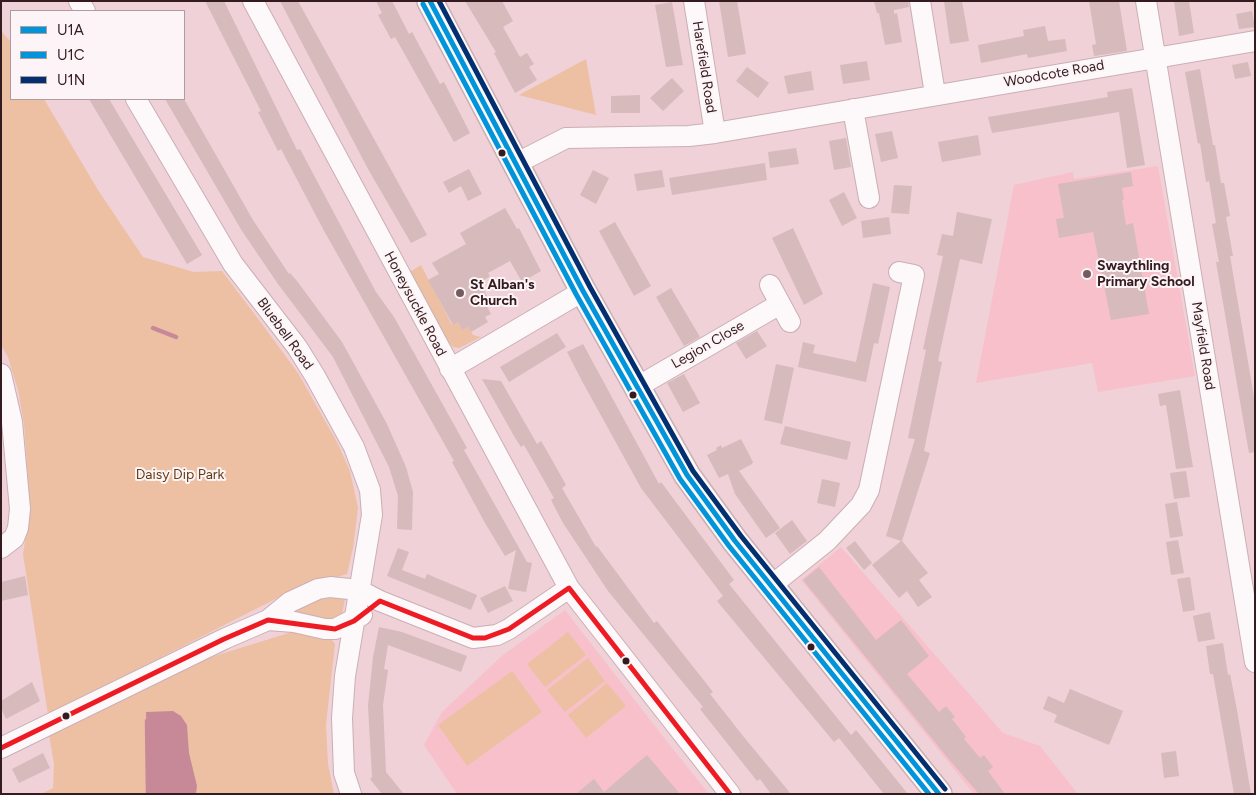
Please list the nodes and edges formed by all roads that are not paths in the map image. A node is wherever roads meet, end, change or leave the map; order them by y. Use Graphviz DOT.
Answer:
graph roads {
  1 [pos="253,1"];
  2 [pos="430,1"];
  3 [pos="694,1"];
  4 [pos="920,1"];
  5 [pos="1146,1"];
  6 [pos="1255,41"];
  7 [pos="1156,57"];
  8 [pos="935,94"];
  9 [pos="137,100"];
  10 [pos="853,109"];
  11 [pos="715,133"];
  12 [pos="517,163"];
  13 [pos="869,198"];
  14 [pos="899,272"];
  15 [pos="770,285"];
  16 [pos="583,291"];
  17 [pos="780,304"];
  18 [pos="790,322"];
  19 [pos="450,369"];
  20 [pos="1,374"];
  21 [pos="636,387"];
  22 [pos="1,548"];
  23 [pos="772,585"];
  24 [pos="569,588"];
  25 [pos="360,590"];
  26 [pos="380,602"];
  27 [pos="268,620"];
  28 [pos="354,621"];
  29 [pos="1255,662"];
  30 [pos="1,748"];
  31 [pos="351,794"];
  32 [pos="730,794"];
  33 [pos="939,794"];
  1 -- 19 [label="street, Honeysuckle Road"];
  2 -- 12 [label="main road"];
  3 -- 11 [label="street, Harefield Road"];
  4 -- 8 [label="street"];
  5 -- 7 [label="street, Mayfield Road"];
  6 -- 7 [label="street, Woodcote Road"];
  7 -- 8 [label="street, Woodcote Road"];
  7 -- 29 [label="street, Mayfield Road"];
  8 -- 10 [label="street, Woodcote Road"];
  9 -- 25 [label="street, Bluebell Road"];
  10 -- 11 [label="street, Woodcote Road"];
  10 -- 13 [label="street"];
  11 -- 12 [label="street, Woodcote Road"];
  12 -- 16 [label="main road"];
  14 -- 23 [label="street"];
  15 -- 17 [label="street"];
  16 -- 19 [label="street"];
  16 -- 21 [label="main road"];
  17 -- 18 [label="street"];
  17 -- 21 [label="street, Legion Close"];
  19 -- 24 [label="street, Honeysuckle Road"];
  20 -- 22 [label="street"];
  21 -- 23 [label="main road"];
  23 -- 33 [label="main road"];
  24 -- 26 [label="street"];
  24 -- 32 [label="street, Honeysuckle Road"];
  25 -- 26 [label="street"];
  25 -- 27 [label="street"];
  25 -- 28 [label="street, Bluebell Road"];
  26 -- 28 [label="street"];
  27 -- 28 [label="street"];
  27 -- 30 [label="street"];
  28 -- 31 [label="street"];
}
